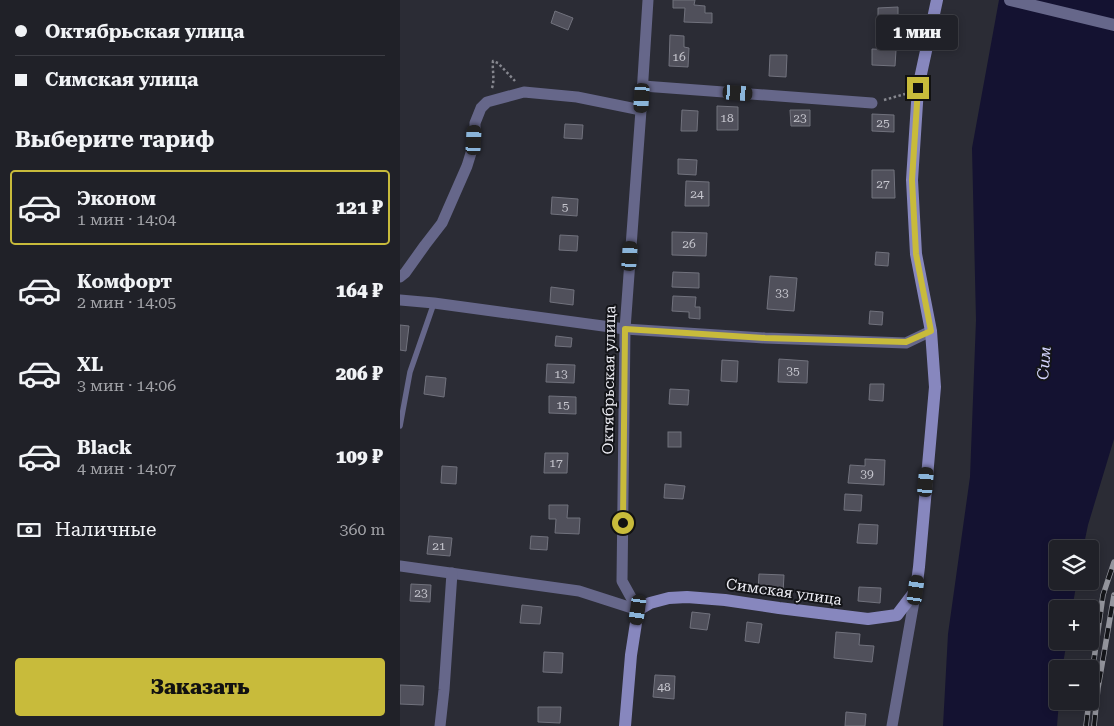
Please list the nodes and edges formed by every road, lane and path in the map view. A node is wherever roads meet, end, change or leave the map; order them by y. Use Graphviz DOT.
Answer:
graph roads {
  1 [pos="648,0"];
  2 [pos="937,0"];
  3 [pos="1010,0"];
  4 [pos="1114,25"];
  5 [pos="643,86"];
  6 [pos="918,88"];
  7 [pos="524,92"];
  8 [pos="488,102"];
  9 [pos="872,102"];
  10 [pos="641,110"];
  11 [pos="400,277"];
  12 [pos="400,300"];
  13 [pos="434,303"];
  14 [pos="625,329"];
  15 [pos="931,331"];
  16 [pos="400,426"];
  17 [pos="400,566"];
  18 [pos="452,573"];
  19 [pos="916,590"];
  20 [pos="638,610"];
  21 [pos="440,726"];
  22 [pos="625,726"];
  23 [pos="892,726"];
  1 -- 5 [label="street, Октябрьская улица"];
  2 -- 6 [label="main road"];
  3 -- 4 [label="street"];
  5 -- 9 [label="street"];
  5 -- 10 [label="street, Октябрьская улица"];
  6 -- 9 [label="path"];
  6 -- 15 [label="main road"];
  7 -- 8 [label="street"];
  7 -- 8 [label="path"];
  7 -- 10 [label="street"];
  8 -- 11 [label="street"];
  10 -- 14 [label="street, Октябрьская улица"];
  12 -- 13 [label="street"];
  13 -- 14 [label="street"];
  13 -- 16 [label="lane"];
  14 -- 15 [label="street"];
  14 -- 20 [label="street, Октябрьская улица"];
  15 -- 19 [label="main road"];
  17 -- 18 [label="street"];
  18 -- 20 [label="street"];
  18 -- 21 [label="street"];
  19 -- 20 [label="main road, Симская улица"];
  19 -- 23 [label="street"];
  20 -- 22 [label="main road"];
}
